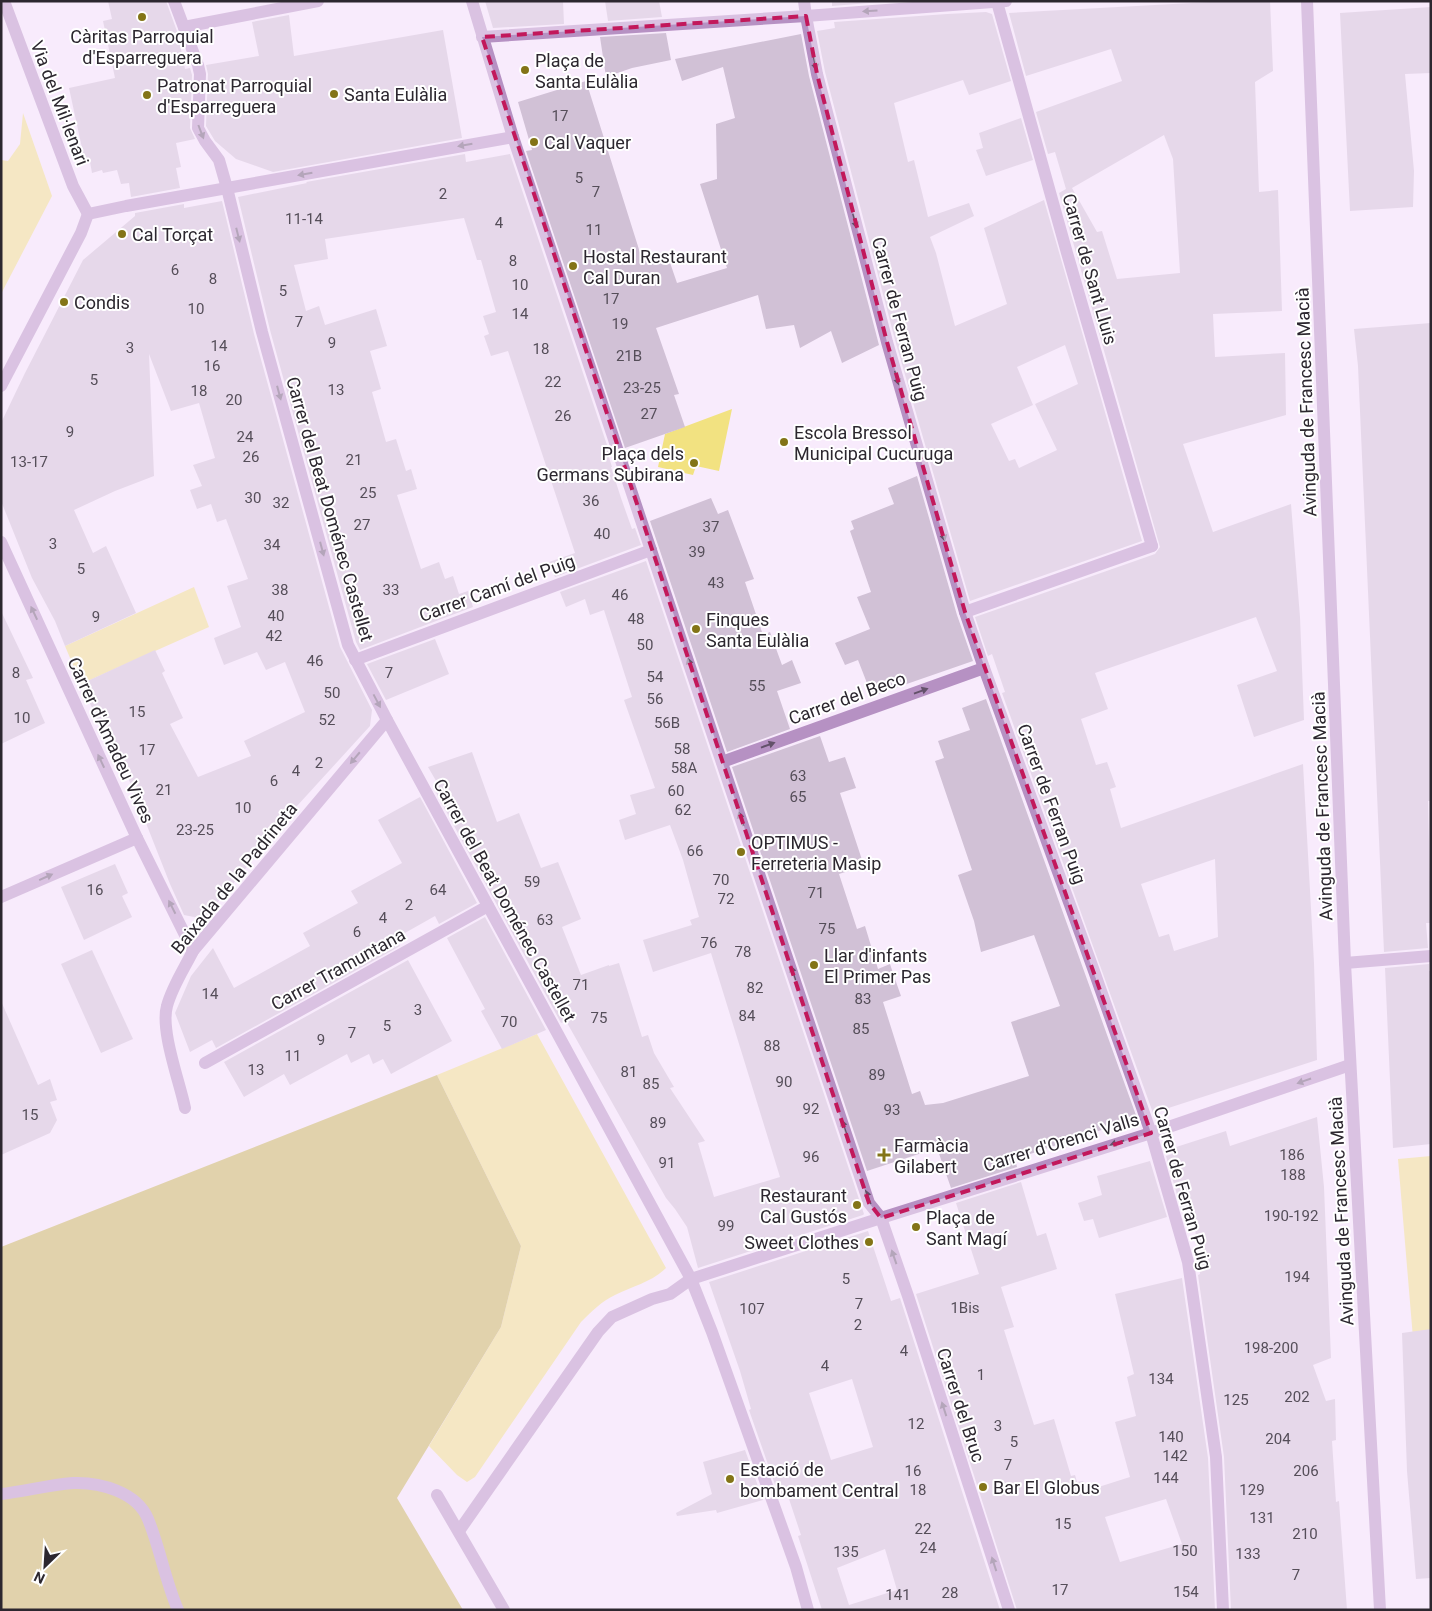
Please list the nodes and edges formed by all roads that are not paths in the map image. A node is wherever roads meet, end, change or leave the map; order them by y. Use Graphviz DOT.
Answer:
graph roads {
  1 [pos="4,1"];
  2 [pos="174,1"];
  3 [pos="318,1"];
  4 [pos="472,1"];
  5 [pos="804,1"];
  6 [pos="1006,1"];
  7 [pos="1307,1"];
  8 [pos="997,2"];
  9 [pos="806,16"];
  10 [pos="184,27"];
  11 [pos="482,37"];
  12 [pos="513,137"];
  13 [pos="227,188"];
  14 [pos="88,214"];
  15 [pos="1,386"];
  16 [pos="1,542"];
  17 [pos="651,550"];
  18 [pos="965,612"];
  19 [pos="355,660"];
  20 [pos="984,668"];
  21 [pos="387,720"];
  22 [pos="722,762"];
  23 [pos="137,838"];
  24 [pos="1,897"];
  25 [pos="488,906"];
  26 [pos="193,951"];
  27 [pos="1431,956"];
  28 [pos="1345,963"];
  29 [pos="205,1063"];
  30 [pos="1350,1065"];
  31 [pos="185,1108"];
  32 [pos="1151,1133"];
  33 [pos="881,1218"];
  34 [pos="691,1279"];
  35 [pos="1,1494"];
  36 [pos="437,1494"];
  37 [pos="458,1531"];
  38 [pos="178,1610"];
  39 [pos="504,1610"];
  40 [pos="808,1610"];
  41 [pos="1009,1610"];
  42 [pos="1223,1610"];
  43 [pos="1380,1610"];
  1 -- 14 [label="street, Via del Mil·lenari"];
  2 -- 10 [label="street, Carrer del Beat Doménec Castellet"];
  3 -- 10 [label="street"];
  4 -- 11 [label="street"];
  5 -- 9 [label="street, Carrer de Ferran Puig"];
  6 -- 8 [label="street"];
  7 -- 28 [label="street, Avinguda de Francesc Macià"];
  8 -- 9 [label="street, one-way"];
  8 -- 18 [label="street, Carrer de Sant Lluis"];
  9 -- 11 [label="street"];
  9 -- 18 [label="street, Carrer de Ferran Puig, one-way"];
  10 -- 13 [label="street, Carrer del Beat Doménec Castellet, one-way"];
  11 -- 12 [label="street"];
  12 -- 13 [label="street, one-way"];
  12 -- 17 [label="street"];
  13 -- 14 [label="street"];
  13 -- 19 [label="street, Carrer del Beat Doménec Castellet, one-way"];
  14 -- 15 [label="street"];
  23 -- 16 [label="street, Carrer d'Amadeu Vives, one-way"];
  17 -- 19 [label="street, Carrer Camí del Puig"];
  22 -- 17 [label="street, one-way"];
  18 -- 20 [label="street, Carrer de Ferran Puig"];
  19 -- 21 [label="street, Carrer del Beat Doménec Castellet, one-way"];
  22 -- 20 [label="street, Carrer del Beco, one-way"];
  20 -- 32 [label="street, Carrer de Ferran Puig"];
  21 -- 25 [label="street, Carrer del Beat Doménec Castellet"];
  21 -- 26 [label="street, Baixada de la Padrineta, one-way"];
  33 -- 22 [label="street, one-way"];
  24 -- 23 [label="street, one-way"];
  26 -- 23 [label="street, Carrer d'Amadeu Vives, one-way"];
  25 -- 29 [label="street, Carrer Tramuntana"];
  25 -- 34 [label="street, Carrer del Beat Doménec Castellet"];
  26 -- 31 [label="street, Baixada de la Padrineta"];
  27 -- 28 [label="street"];
  28 -- 30 [label="street, Avinguda de Francesc Macià"];
  30 -- 32 [label="street, Carrer d'Orenci Valls, one-way"];
  30 -- 43 [label="street, Avinguda de Francesc Macià"];
  32 -- 33 [label="street, Carrer d'Orenci Valls, one-way"];
  32 -- 42 [label="street, Carrer de Ferran Puig"];
  33 -- 34 [label="street"];
  41 -- 33 [label="street, Carrer del Bruc, one-way"];
  34 -- 37 [label="street"];
  34 -- 40 [label="street, Carrer del Beat Doménec Castellet"];
  35 -- 38 [label="street"];
  36 -- 37 [label="street"];
  37 -- 39 [label="street"];
}
